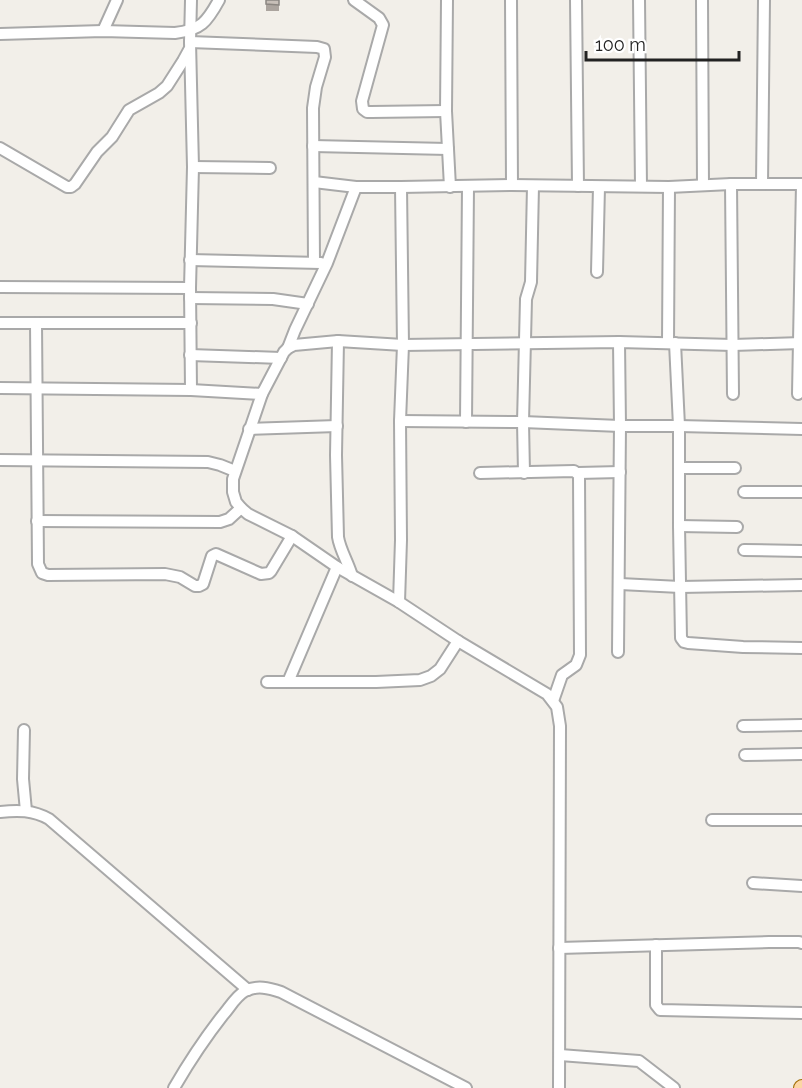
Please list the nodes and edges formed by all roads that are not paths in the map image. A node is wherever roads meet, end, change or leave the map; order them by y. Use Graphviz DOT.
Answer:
graph roads {
  1 [pos="117,0"];
  2 [pos="191,0"];
  3 [pos="219,0"];
  4 [pos="354,0"];
  5 [pos="447,0"];
  6 [pos="511,0"];
  7 [pos="576,0"];
  8 [pos="639,0"];
  9 [pos="702,0"];
  10 [pos="764,0"];
  11 [pos="103,31"];
  12 [pos="0,34"];
  13 [pos="191,40"];
  14 [pos="446,111"];
  15 [pos="313,146"];
  16 [pos="0,148"];
  17 [pos="448,149"];
  18 [pos="193,167"];
  19 [pos="270,168"];
  20 [pos="314,182"];
  21 [pos="731,184"];
  22 [pos="762,184"];
  23 [pos="802,184"];
  24 [pos="512,185"];
  25 [pos="703,185"];
  26 [pos="533,186"];
  27 [pos="578,186"];
  28 [pos="640,186"];
  29 [pos="356,187"];
  30 [pos="401,187"];
  31 [pos="450,187"];
  32 [pos="468,187"];
  33 [pos="599,187"];
  34 [pos="669,187"];
  35 [pos="190,260"];
  36 [pos="314,262"];
  37 [pos="327,263"];
  38 [pos="597,272"];
  39 [pos="0,287"];
  40 [pos="190,293"];
  41 [pos="308,304"];
  42 [pos="0,323"];
  43 [pos="36,323"];
  44 [pos="190,323"];
  45 [pos="338,341"];
  46 [pos="619,342"];
  47 [pos="526,343"];
  48 [pos="671,343"];
  49 [pos="468,344"];
  50 [pos="801,344"];
  51 [pos="404,345"];
  52 [pos="733,345"];
  53 [pos="288,348"];
  54 [pos="190,355"];
  55 [pos="281,358"];
  56 [pos="0,388"];
  57 [pos="36,388"];
  58 [pos="190,390"];
  59 [pos="262,394"];
  60 [pos="733,394"];
  61 [pos="798,394"];
  62 [pos="400,422"];
  63 [pos="466,422"];
  64 [pos="523,422"];
  65 [pos="337,426"];
  66 [pos="620,426"];
  67 [pos="679,426"];
  68 [pos="249,429"];
  69 [pos="802,429"];
  70 [pos="0,460"];
  71 [pos="36,460"];
  72 [pos="680,468"];
  73 [pos="735,468"];
  74 [pos="235,471"];
  75 [pos="620,472"];
  76 [pos="480,473"];
  77 [pos="524,473"];
  78 [pos="578,473"];
  79 [pos="744,492"];
  80 [pos="802,492"];
  81 [pos="241,508"];
  82 [pos="37,521"];
  83 [pos="679,526"];
  84 [pos="737,527"];
  85 [pos="292,536"];
  86 [pos="744,550"];
  87 [pos="802,551"];
  88 [pos="337,567"];
  89 [pos="352,576"];
  90 [pos="620,584"];
  91 [pos="802,585"];
  92 [pos="680,587"];
  93 [pos="399,602"];
  94 [pos="458,641"];
  95 [pos="802,648"];
  96 [pos="618,652"];
  97 [pos="267,682"];
  98 [pos="288,682"];
  99 [pos="553,701"];
  100 [pos="802,725"];
  101 [pos="743,726"];
  102 [pos="24,730"];
  103 [pos="746,754"];
  104 [pos="802,754"];
  105 [pos="26,811"];
  106 [pos="0,812"];
  107 [pos="712,820"];
  108 [pos="802,820"];
  109 [pos="753,883"];
  110 [pos="802,886"];
  111 [pos="802,943"];
  112 [pos="656,945"];
  113 [pos="559,948"];
  114 [pos="248,990"];
  115 [pos="802,1013"];
  116 [pos="560,1055"];
  117 [pos="174,1088"];
  118 [pos="466,1088"];
  119 [pos="559,1088"];
  120 [pos="674,1088"];
  1 -- 11 [label="street"];
  2 -- 13 [label="street"];
  3 -- 13 [label="street"];
  4 -- 14 [label="street"];
  5 -- 14 [label="street"];
  6 -- 24 [label="street"];
  7 -- 27 [label="street"];
  8 -- 28 [label="street"];
  9 -- 25 [label="street"];
  10 -- 22 [label="street"];
  11 -- 12 [label="street"];
  11 -- 13 [label="street"];
  13 -- 15 [label="street"];
  13 -- 16 [label="street"];
  13 -- 18 [label="street"];
  14 -- 17 [label="street"];
  15 -- 17 [label="street"];
  15 -- 20 [label="street"];
  17 -- 31 [label="street"];
  18 -- 19 [label="street"];
  18 -- 35 [label="street"];
  20 -- 29 [label="street"];
  20 -- 36 [label="street"];
  21 -- 22 [label="street"];
  21 -- 25 [label="street"];
  21 -- 52 [label="street"];
  22 -- 23 [label="street"];
  23 -- 50 [label="street"];
  24 -- 26 [label="street"];
  24 -- 32 [label="street"];
  25 -- 34 [label="street"];
  26 -- 27 [label="street"];
  26 -- 47 [label="street"];
  27 -- 33 [label="street"];
  28 -- 33 [label="street"];
  28 -- 34 [label="street"];
  29 -- 30 [label="street"];
  29 -- 37 [label="street"];
  30 -- 31 [label="street"];
  30 -- 51 [label="street"];
  31 -- 32 [label="street"];
  32 -- 49 [label="street"];
  33 -- 38 [label="street"];
  34 -- 48 [label="street"];
  35 -- 36 [label="street"];
  35 -- 40 [label="street"];
  36 -- 37 [label="street"];
  37 -- 41 [label="street"];
  39 -- 40 [label="street"];
  40 -- 41 [label="street"];
  40 -- 44 [label="street"];
  41 -- 53 [label="street"];
  42 -- 43 [label="street"];
  43 -- 44 [label="street"];
  43 -- 57 [label="street"];
  44 -- 54 [label="street"];
  45 -- 51 [label="street"];
  45 -- 53 [label="street"];
  45 -- 65 [label="street"];
  46 -- 47 [label="street"];
  46 -- 48 [label="street"];
  46 -- 66 [label="street"];
  47 -- 49 [label="street"];
  47 -- 64 [label="street"];
  48 -- 52 [label="street"];
  48 -- 67 [label="street"];
  49 -- 51 [label="street"];
  49 -- 63 [label="street"];
  50 -- 52 [label="street"];
  50 -- 61 [label="street"];
  51 -- 62 [label="street"];
  52 -- 60 [label="street"];
  53 -- 55 [label="street"];
  54 -- 55 [label="street"];
  54 -- 58 [label="street"];
  55 -- 59 [label="street"];
  56 -- 57 [label="street"];
  57 -- 58 [label="street"];
  57 -- 71 [label="street"];
  58 -- 59 [label="street"];
  59 -- 68 [label="street"];
  62 -- 63 [label="street"];
  62 -- 93 [label="street"];
  63 -- 64 [label="street"];
  64 -- 66 [label="street"];
  64 -- 77 [label="street"];
  65 -- 68 [label="street"];
  65 -- 89 [label="street"];
  66 -- 67 [label="street"];
  66 -- 75 [label="street"];
  67 -- 69 [label="street"];
  67 -- 72 [label="street"];
  68 -- 74 [label="street"];
  70 -- 71 [label="street"];
  71 -- 74 [label="street"];
  71 -- 82 [label="street"];
  72 -- 73 [label="street"];
  72 -- 83 [label="street"];
  74 -- 81 [label="street"];
  75 -- 78 [label="street"];
  75 -- 90 [label="street"];
  76 -- 77 [label="street"];
  77 -- 78 [label="street"];
  78 -- 99 [label="street"];
  79 -- 80 [label="street"];
  81 -- 82 [label="street"];
  81 -- 85 [label="street"];
  82 -- 85 [label="street"];
  83 -- 84 [label="street"];
  83 -- 92 [label="street"];
  85 -- 88 [label="street"];
  86 -- 87 [label="street"];
  88 -- 89 [label="street"];
  88 -- 98 [label="street"];
  89 -- 93 [label="street"];
  90 -- 92 [label="street"];
  90 -- 96 [label="street"];
  91 -- 92 [label="street"];
  92 -- 95 [label="street"];
  93 -- 94 [label="street"];
  94 -- 98 [label="street"];
  94 -- 99 [label="street"];
  97 -- 98 [label="street"];
  99 -- 113 [label="street"];
  100 -- 101 [label="street"];
  102 -- 105 [label="street"];
  103 -- 104 [label="street"];
  105 -- 106 [label="street"];
  105 -- 114 [label="street"];
  107 -- 108 [label="street"];
  109 -- 110 [label="street"];
  111 -- 112 [label="street"];
  112 -- 113 [label="street"];
  112 -- 115 [label="street"];
  113 -- 116 [label="street"];
  114 -- 117 [label="street"];
  114 -- 118 [label="street"];
  116 -- 119 [label="street"];
  116 -- 120 [label="street"];
}
